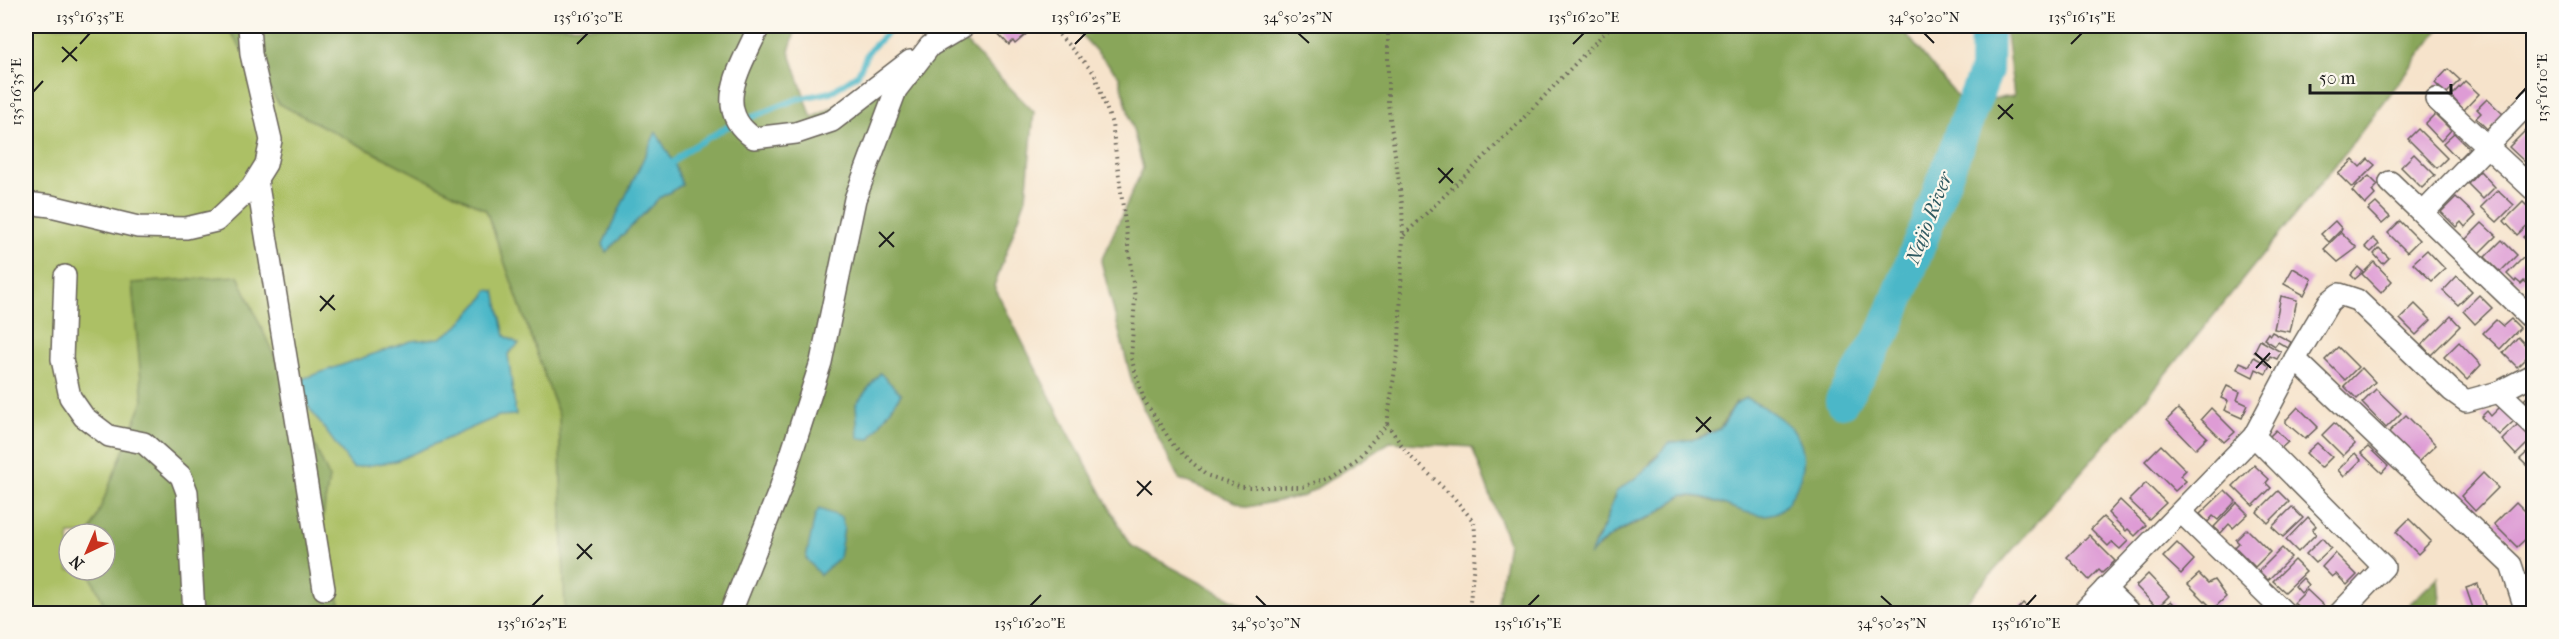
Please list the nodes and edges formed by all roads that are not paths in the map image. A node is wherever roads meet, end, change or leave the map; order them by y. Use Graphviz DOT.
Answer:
graph roads {
  1 [pos="249,26"];
  2 [pos="759,26"];
  3 [pos="964,26"];
  4 [pos="930,46"];
  5 [pos="2534,97"];
  6 [pos="2436,99"];
  7 [pos="2487,146"];
  8 [pos="257,180"];
  9 [pos="2390,182"];
  10 [pos="2534,190"];
  11 [pos="26,203"];
  12 [pos="2422,213"];
  13 [pos="65,276"];
  14 [pos="2534,321"];
  15 [pos="2295,359"];
  16 [pos="2534,374"];
  17 [pos="2499,392"];
  18 [pos="2534,425"];
  19 [pos="2254,436"];
  20 [pos="2181,512"];
  21 [pos="324,589"];
  22 [pos="2105,589"];
  23 [pos="194,614"];
  24 [pos="730,614"];
  25 [pos="2081,614"];
  26 [pos="2131,614"];
  27 [pos="2286,614"];
  28 [pos="2339,614"];
  29 [pos="2527,614"];
  1 -- 8 [label="street"];
  2 -- 4 [label="street"];
  3 -- 4 [label="street"];
  4 -- 24 [label="street"];
  5 -- 7 [label="street"];
  6 -- 7 [label="street"];
  7 -- 10 [label="street"];
  7 -- 12 [label="street"];
  8 -- 11 [label="street"];
  8 -- 21 [label="street"];
  9 -- 12 [label="street"];
  12 -- 14 [label="street"];
  13 -- 23 [label="street"];
  15 -- 17 [label="street"];
  15 -- 19 [label="street"];
  15 -- 29 [label="street"];
  16 -- 17 [label="street"];
  17 -- 18 [label="street"];
  19 -- 20 [label="street"];
  19 -- 28 [label="street"];
  20 -- 22 [label="street"];
  20 -- 27 [label="street"];
  22 -- 25 [label="street"];
  22 -- 26 [label="street"];
}
